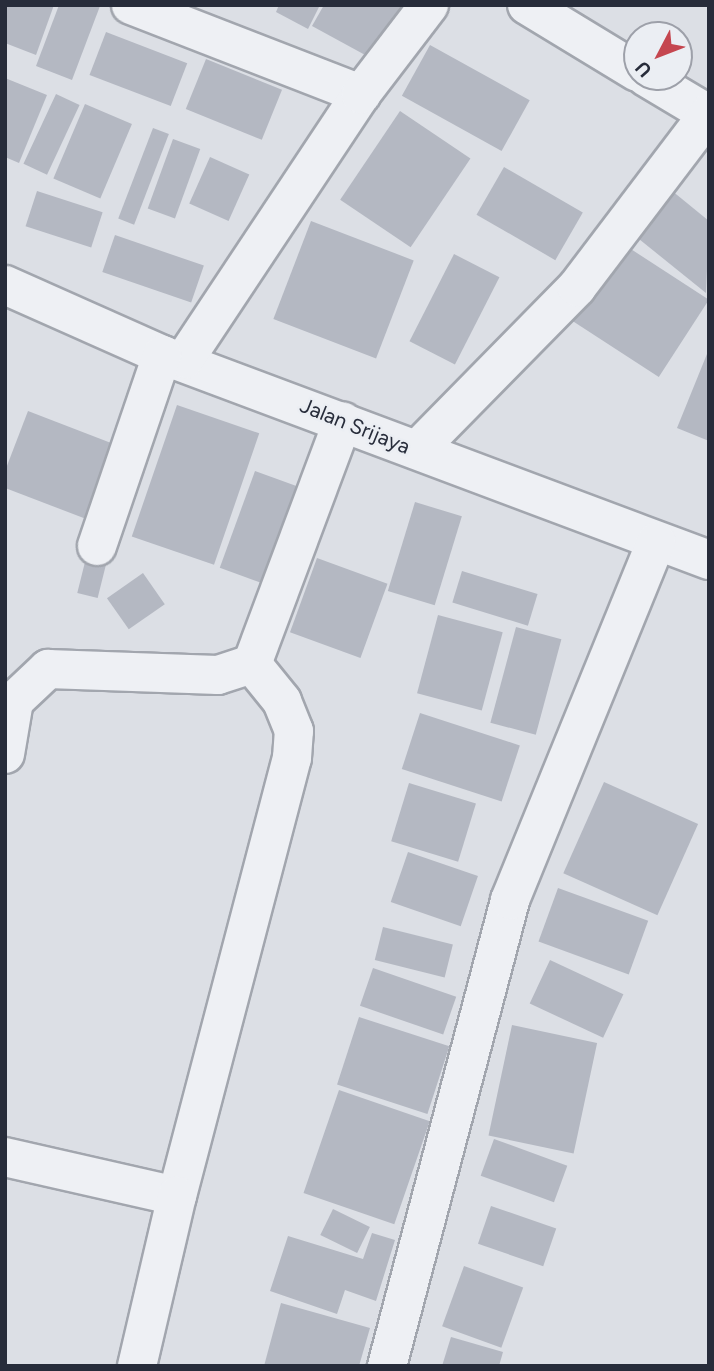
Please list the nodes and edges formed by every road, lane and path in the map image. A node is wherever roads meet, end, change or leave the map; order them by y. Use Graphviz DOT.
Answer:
graph roads {
  1 [pos="131,5"];
  2 [pos="429,5"];
  3 [pos="527,5"];
  4 [pos="623,63"];
  5 [pos="670,91"];
  6 [pos="361,94"];
  7 [pos="708,113"];
  8 [pos="5,285"];
  9 [pos="174,357"];
  10 [pos="343,421"];
  11 [pos="417,450"];
  12 [pos="656,542"];
  13 [pos="97,546"];
  14 [pos="709,560"];
  15 [pos="253,664"];
  16 [pos="5,754"];
  17 [pos="5,1157"];
  18 [pos="177,1196"];
  19 [pos="136,1366"];
  20 [pos="387,1366"];
  1 -- 6 [label="street"];
  2 -- 6 [label="street"];
  3 -- 4 [label="street"];
  5 -- 7 [label="street"];
  6 -- 9 [label="street"];
  7 -- 11 [label="street"];
  8 -- 9 [label="street, Jalan Srijaya"];
  9 -- 10 [label="street, Jalan Srijaya"];
  9 -- 13 [label="street"];
  10 -- 11 [label="street, Jalan Srijaya"];
  10 -- 15 [label="street"];
  11 -- 12 [label="street, Jalan Srijaya"];
  12 -- 14 [label="street, Jalan Srijaya"];
  12 -- 20 [label="street"];
  15 -- 16 [label="street"];
  15 -- 18 [label="street"];
  17 -- 18 [label="street"];
  18 -- 19 [label="street"];
}
